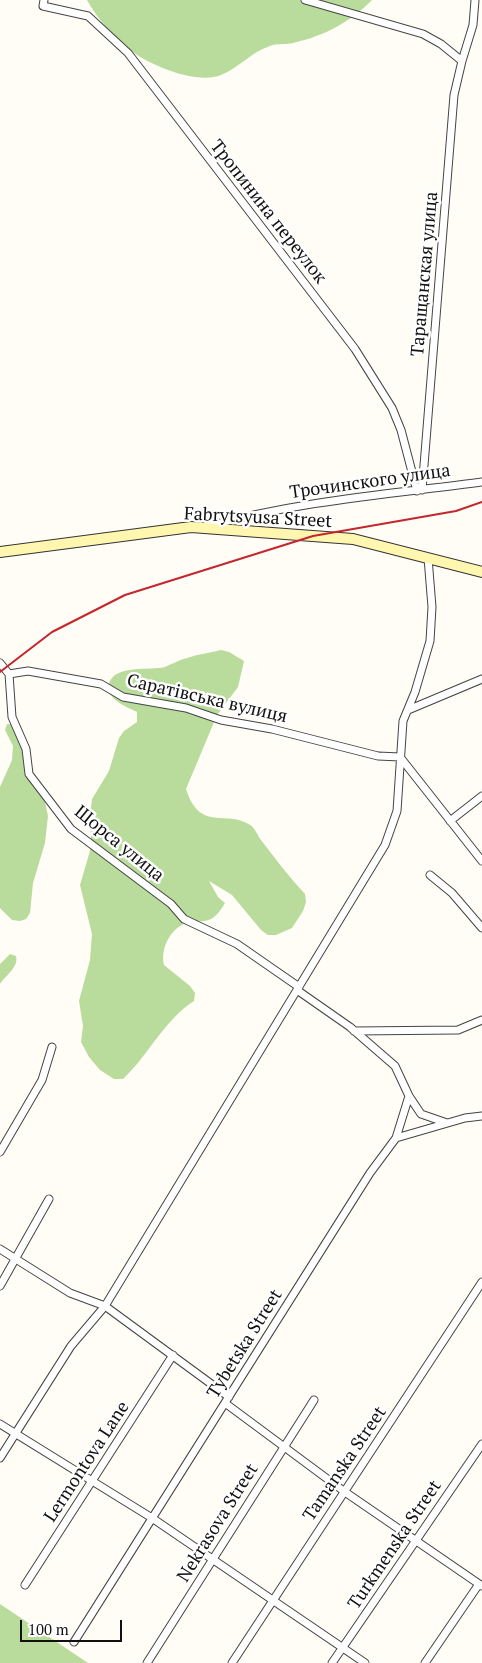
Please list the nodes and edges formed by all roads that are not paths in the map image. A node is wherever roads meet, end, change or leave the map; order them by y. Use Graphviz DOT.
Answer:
graph roads {
  1 [pos="44,0"];
  2 [pos="305,0"];
  3 [pos="474,0"];
  4 [pos="462,62"];
  5 [pos="482,482"];
  6 [pos="419,490"];
  7 [pos="203,528"];
  8 [pos="0,552"];
  9 [pos="428,558"];
  10 [pos="482,572"];
  11 [pos="0,663"];
  12 [pos="9,674"];
  13 [pos="482,679"];
  14 [pos="408,710"];
  15 [pos="400,757"];
  16 [pos="482,796"];
  17 [pos="450,821"];
  18 [pos="482,861"];
  19 [pos="430,875"];
  20 [pos="482,928"];
  21 [pos="298,989"];
  22 [pos="482,1020"];
  23 [pos="354,1031"];
  24 [pos="52,1048"];
  25 [pos="409,1096"];
  26 [pos="482,1116"];
  27 [pos="447,1123"];
  28 [pos="396,1138"];
  29 [pos="0,1152"];
  30 [pos="49,1199"];
  31 [pos="0,1249"];
  32 [pos="16,1260"];
  33 [pos="482,1282"];
  34 [pos="0,1286"];
  35 [pos="105,1306"];
  36 [pos="173,1355"];
  37 [pos="227,1400"];
  38 [pos="314,1400"];
  39 [pos="0,1424"];
  40 [pos="17,1434"];
  41 [pos="482,1444"];
  42 [pos="284,1448"];
  43 [pos="0,1458"];
  44 [pos="92,1480"];
  45 [pos="344,1492"];
  46 [pos="152,1518"];
  47 [pos="416,1541"];
  48 [pos="212,1559"];
  49 [pos="25,1585"];
  50 [pos="481,1585"];
  51 [pos="272,1600"];
  52 [pos="74,1642"];
  53 [pos="342,1648"];
  54 [pos="147,1663"];
  55 [pos="232,1663"];
  56 [pos="332,1663"];
  57 [pos="365,1663"];
  58 [pos="424,1663"];
  1 -- 6 [label="street, Тропинина переулок"];
  2 -- 4 [label="street"];
  3 -- 4 [label="street, Таращанская улица"];
  4 -- 6 [label="street, Таращанская улица"];
  5 -- 6 [label="street, Трочинского улица"];
  6 -- 7 [label="street, Трочинского улица"];
  7 -- 8 [label="main road, Fabrytsyusa Street"];
  7 -- 9 [label="main road, Fabrytsyusa Street"];
  9 -- 10 [label="main road, Fabrytsyusa Street"];
  9 -- 14 [label="street"];
  11 -- 12 [label="street"];
  12 -- 15 [label="street, Саратівська вулиця"];
  12 -- 21 [label="street, Щорса улица"];
  13 -- 14 [label="street"];
  14 -- 15 [label="street"];
  15 -- 17 [label="street"];
  15 -- 21 [label="street"];
  16 -- 17 [label="street"];
  17 -- 18 [label="street"];
  19 -- 20 [label="street"];
  21 -- 23 [label="street, Щорса улица"];
  21 -- 35 [label="street"];
  22 -- 23 [label="street"];
  23 -- 25 [label="street, Щорса улица"];
  24 -- 29 [label="street"];
  25 -- 27 [label="street, Щорса улица"];
  25 -- 28 [label="street, Tybetska Street"];
  26 -- 27 [label="street"];
  27 -- 28 [label="street"];
  28 -- 37 [label="street, Tybetska Street"];
  30 -- 32 [label="street"];
  31 -- 32 [label="street"];
  32 -- 34 [label="street"];
  32 -- 35 [label="street"];
  33 -- 45 [label="street, Tamanska Street"];
  35 -- 36 [label="street"];
  35 -- 40 [label="street"];
  36 -- 37 [label="street"];
  36 -- 44 [label="street, Lermontova Lane"];
  37 -- 42 [label="street"];
  37 -- 46 [label="street, Tybetska Street"];
  38 -- 42 [label="street, Nekrasova Street"];
  39 -- 40 [label="street"];
  40 -- 43 [label="street"];
  40 -- 44 [label="street"];
  41 -- 47 [label="street, Turkmenska Street"];
  42 -- 45 [label="street"];
  42 -- 48 [label="street, Nekrasova Street"];
  44 -- 46 [label="street"];
  44 -- 49 [label="street, Lermontova Lane"];
  45 -- 47 [label="street"];
  45 -- 51 [label="street, Tamanska Street"];
  46 -- 48 [label="street"];
  46 -- 52 [label="street, Tybetska Street"];
  47 -- 50 [label="street"];
  47 -- 53 [label="street, Turkmenska Street"];
  48 -- 51 [label="street"];
  48 -- 54 [label="street, Nekrasova Street"];
  50 -- 58 [label="street"];
  51 -- 53 [label="street"];
  51 -- 55 [label="street, Tamanska Street"];
  53 -- 56 [label="street, Turkmenska Street"];
  53 -- 57 [label="street"];
}
